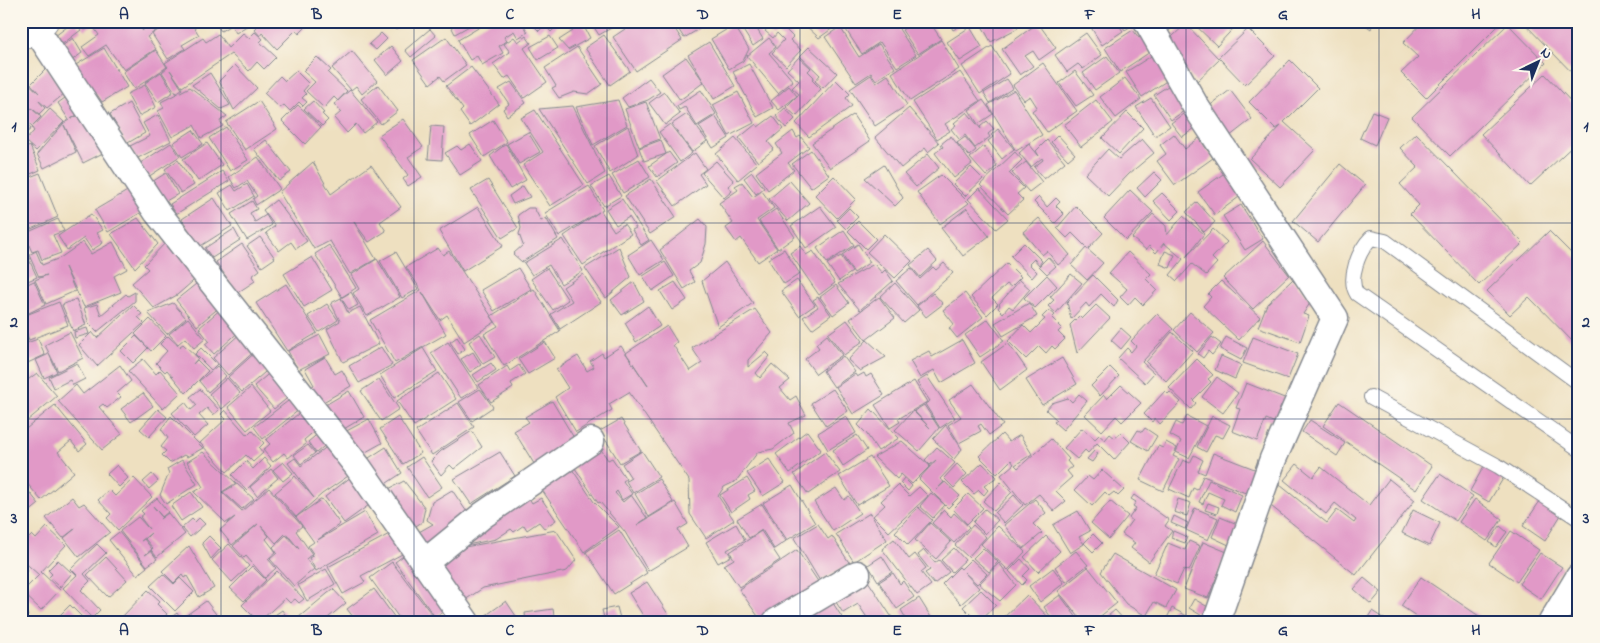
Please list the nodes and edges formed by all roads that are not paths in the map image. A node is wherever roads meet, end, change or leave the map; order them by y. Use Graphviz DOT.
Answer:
graph roads {
  1 [pos="1147,21"];
  2 [pos="33,28"];
  3 [pos="1579,383"];
  4 [pos="1371,397"];
  5 [pos="591,441"];
  6 [pos="1579,448"];
  7 [pos="1579,519"];
  8 [pos="424,563"];
  9 [pos="857,574"];
  10 [pos="1579,577"];
  11 [pos="1223,619"];
  12 [pos="466,622"];
  13 [pos="776,622"];
  14 [pos="1552,622"];
  1 -- 11 [label="street"];
  2 -- 8 [label="street"];
  3 -- 6 [label="lane"];
  4 -- 7 [label="lane"];
  5 -- 8 [label="street"];
  8 -- 12 [label="street"];
  9 -- 13 [label="street"];
  10 -- 14 [label="street"];
}
